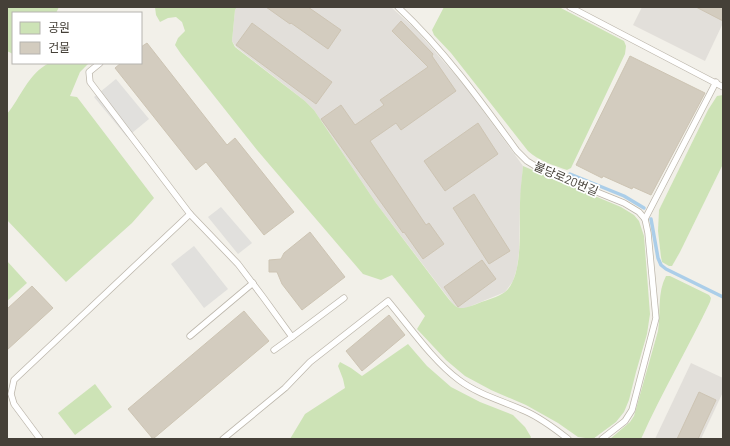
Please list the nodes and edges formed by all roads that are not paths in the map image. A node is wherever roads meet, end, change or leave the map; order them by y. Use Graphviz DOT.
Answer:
graph roads {
  1 [pos="398,7"];
  2 [pos="570,7"];
  3 [pos="99,64"];
  4 [pos="716,82"];
  5 [pos="723,87"];
  6 [pos="190,214"];
  7 [pos="645,220"];
  8 [pos="253,283"];
  9 [pos="344,298"];
  10 [pos="190,336"];
  11 [pos="292,338"];
  12 [pos="274,350"];
  13 [pos="9,393"];
  14 [pos="40,439"];
  15 [pos="223,439"];
  16 [pos="568,439"];
  17 [pos="602,439"];
  1 -- 7 [label="lane, 불당로20번길"];
  2 -- 4 [label="lane"];
  3 -- 6 [label="lane"];
  4 -- 5 [label="lane"];
  4 -- 7 [label="lane"];
  6 -- 8 [label="lane"];
  6 -- 13 [label="lane"];
  7 -- 17 [label="lane"];
  8 -- 10 [label="lane"];
  8 -- 11 [label="lane"];
  9 -- 11 [label="lane"];
  11 -- 12 [label="lane"];
  13 -- 14 [label="lane"];
  15 -- 16 [label="lane"];
}
